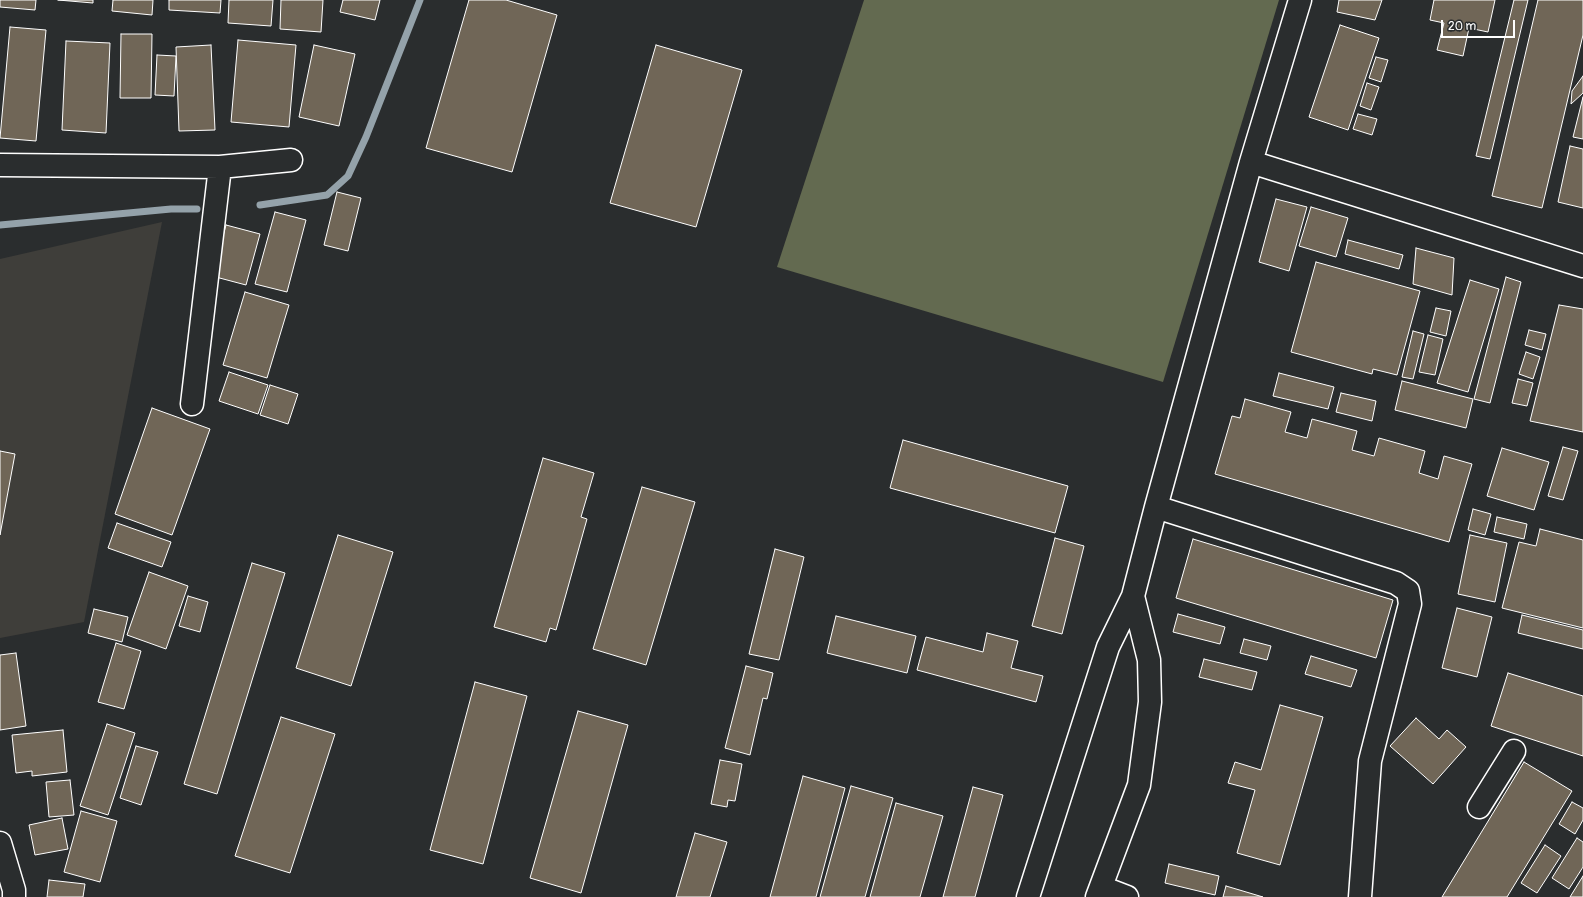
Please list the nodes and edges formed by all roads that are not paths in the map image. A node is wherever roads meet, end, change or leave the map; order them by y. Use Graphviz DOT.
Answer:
graph roads {
  1 [pos="1300,0"];
  2 [pos="291,160"];
  3 [pos="1251,162"];
  4 [pos="0,165"];
  5 [pos="220,167"];
  6 [pos="1583,266"];
  7 [pos="192,404"];
  8 [pos="1156,507"];
  9 [pos="1133,596"];
  10 [pos="1514,751"];
  11 [pos="1478,807"];
  12 [pos="0,842"];
  13 [pos="1099,892"];
  14 [pos="14,897"];
  15 [pos="1028,897"];
  16 [pos="1128,897"];
  17 [pos="1360,897"];
  1 -- 3 [label="street"];
  2 -- 5 [label="street"];
  3 -- 6 [label="street"];
  3 -- 8 [label="street"];
  4 -- 5 [label="street"];
  5 -- 7 [label="street"];
  8 -- 9 [label="street"];
  8 -- 17 [label="street"];
  9 -- 13 [label="street"];
  9 -- 15 [label="street"];
  10 -- 11 [label="street"];
  12 -- 14 [label="street"];
  13 -- 16 [label="street"];
}
